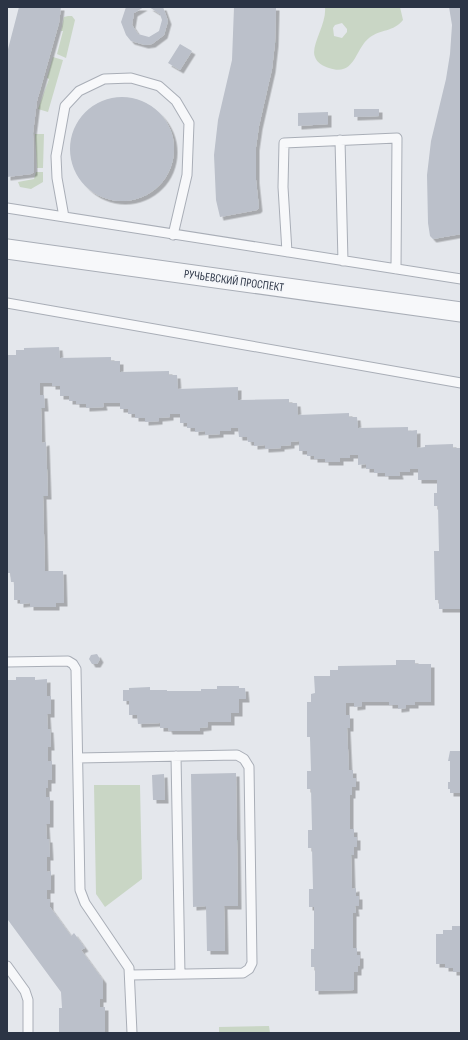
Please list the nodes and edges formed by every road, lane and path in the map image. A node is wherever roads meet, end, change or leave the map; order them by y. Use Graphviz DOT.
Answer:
graph roads {
  1 [pos="340,140"];
  2 [pos="7,208"];
  3 [pos="64,217"];
  4 [pos="173,234"];
  5 [pos="7,249"];
  6 [pos="287,252"];
  7 [pos="343,261"];
  8 [pos="396,269"];
  9 [pos="461,280"];
  10 [pos="7,303"];
  11 [pos="461,312"];
  12 [pos="461,383"];
  13 [pos="7,662"];
  14 [pos="176,756"];
  15 [pos="78,758"];
  16 [pos="7,966"];
  17 [pos="180,974"];
  18 [pos="131,975"];
  19 [pos="28,1033"];
  20 [pos="132,1033"];
  1 -- 6 [label="lane"];
  1 -- 7 [label="lane"];
  1 -- 8 [label="lane"];
  2 -- 3 [label="lane"];
  3 -- 4 [label="lane"];
  3 -- 4 [label="lane"];
  4 -- 6 [label="lane"];
  5 -- 11 [label="street, РУЧЬЕВСКИЙ ПРОСПЕКТ"];
  6 -- 7 [label="lane"];
  7 -- 8 [label="lane"];
  8 -- 9 [label="lane"];
  10 -- 12 [label="lane"];
  13 -- 15 [label="lane"];
  14 -- 15 [label="lane"];
  14 -- 17 [label="lane"];
  14 -- 17 [label="lane"];
  15 -- 18 [label="lane"];
  16 -- 19 [label="lane"];
  17 -- 18 [label="lane"];
  18 -- 20 [label="lane"];
}
